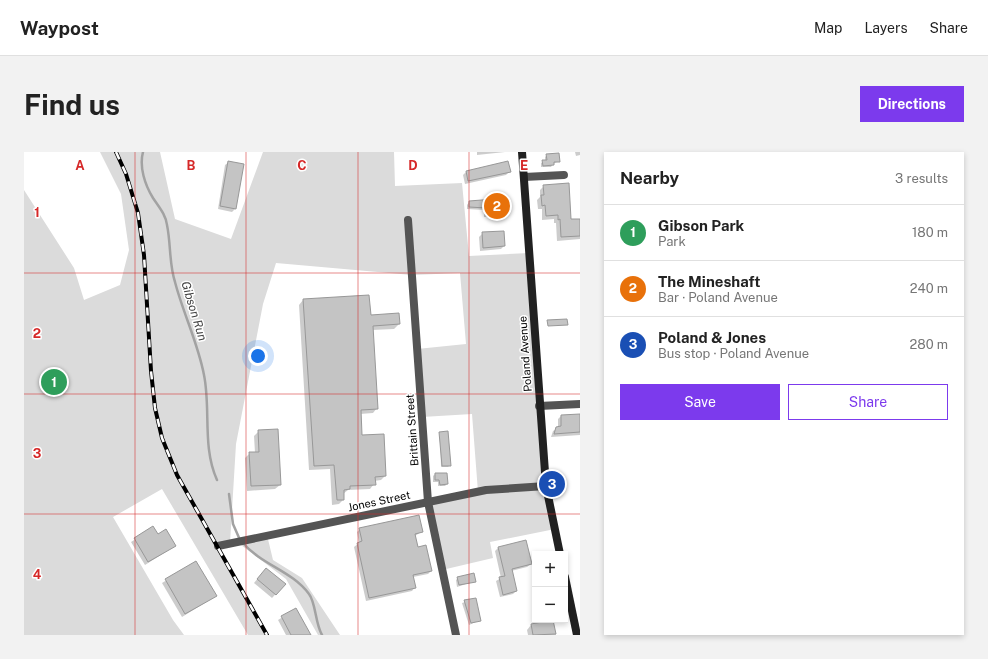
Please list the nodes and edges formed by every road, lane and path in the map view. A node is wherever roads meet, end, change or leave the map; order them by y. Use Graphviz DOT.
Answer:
graph roads {
  1 [pos="522,152"];
  2 [pos="564,174"];
  3 [pos="524,177"];
  4 [pos="408,220"];
  5 [pos="580,404"];
  6 [pos="539,406"];
  7 [pos="546,486"];
  8 [pos="428,502"];
  9 [pos="218,546"];
  10 [pos="559,551"];
  11 [pos="567,587"];
  12 [pos="456,635"];
  13 [pos="577,635"];
  1 -- 3 [label="main road, Poland Avenue"];
  2 -- 3 [label="street"];
  3 -- 6 [label="main road, Poland Avenue"];
  4 -- 8 [label="street, Brittain Street"];
  5 -- 6 [label="street"];
  6 -- 7 [label="main road, Poland Avenue"];
  7 -- 8 [label="street, Jones Street"];
  7 -- 10 [label="main road, Poland Avenue"];
  8 -- 9 [label="street, Jones Street"];
  8 -- 12 [label="street, Brittain Street"];
  11 -- 13 [label="main road"];
}
